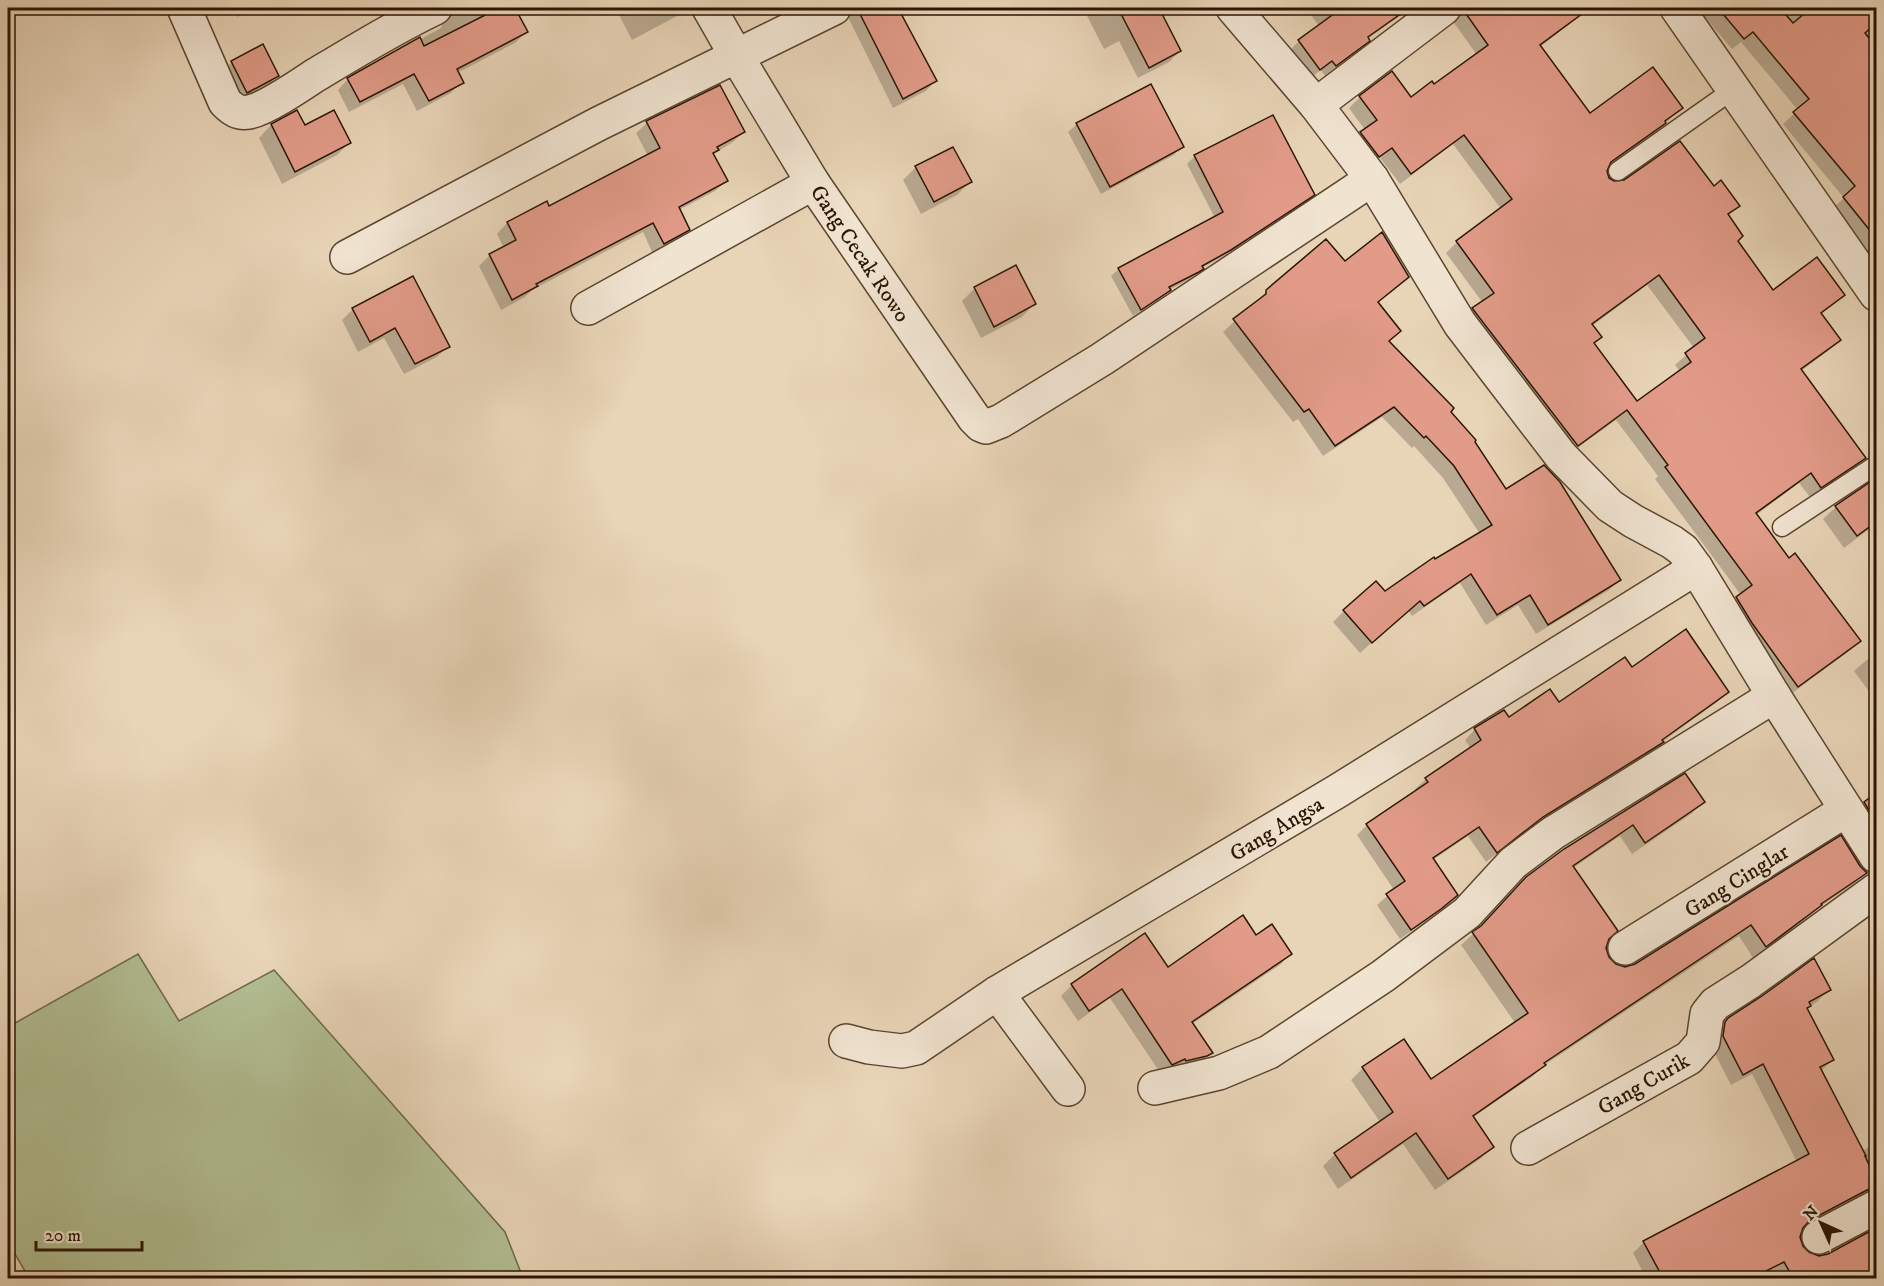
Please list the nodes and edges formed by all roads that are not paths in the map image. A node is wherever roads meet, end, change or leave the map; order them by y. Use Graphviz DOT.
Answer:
graph roads {
  1 [pos="184,8"];
  2 [pos="435,8"];
  3 [pos="709,8"];
  4 [pos="834,8"];
  5 [pos="1233,8"];
  6 [pos="1444,8"];
  7 [pos="1677,8"];
  8 [pos="736,57"];
  9 [pos="1734,89"];
  10 [pos="1316,105"];
  11 [pos="1618,171"];
  12 [pos="1372,179"];
  13 [pos="813,183"];
  14 [pos="347,257"];
  15 [pos="1876,294"];
  16 [pos="588,308"];
  17 [pos="1876,465"];
  18 [pos="1782,527"];
  19 [pos="1696,568"];
  20 [pos="1774,696"];
  21 [pos="1846,810"];
  22 [pos="1876,856"];
  23 [pos="1876,890"];
  24 [pos="1625,948"];
  25 [pos="997,993"];
  26 [pos="846,1041"];
  27 [pos="1155,1088"];
  28 [pos="1068,1089"];
  29 [pos="1528,1148"];
  30 [pos="1876,1207"];
  31 [pos="1819,1237"];
  1 -- 2 [label="street"];
  3 -- 8 [label="street, Gang Cecak Rowo"];
  4 -- 8 [label="street"];
  5 -- 10 [label="street"];
  6 -- 10 [label="street"];
  7 -- 9 [label="street"];
  8 -- 13 [label="street, Gang Cecak Rowo"];
  8 -- 14 [label="street"];
  9 -- 11 [label="lane"];
  9 -- 15 [label="street"];
  10 -- 12 [label="street"];
  12 -- 13 [label="street, Gang Cecak Rowo"];
  12 -- 19 [label="street"];
  13 -- 16 [label="street"];
  17 -- 18 [label="lane"];
  19 -- 20 [label="street"];
  19 -- 25 [label="street, Gang Angsa"];
  20 -- 21 [label="street"];
  20 -- 27 [label="street"];
  21 -- 22 [label="street"];
  21 -- 24 [label="street, Gang Cinglar"];
  23 -- 29 [label="street, Gang Curik"];
  25 -- 26 [label="street, Gang Angsa"];
  25 -- 28 [label="street"];
  30 -- 31 [label="street"];
}
